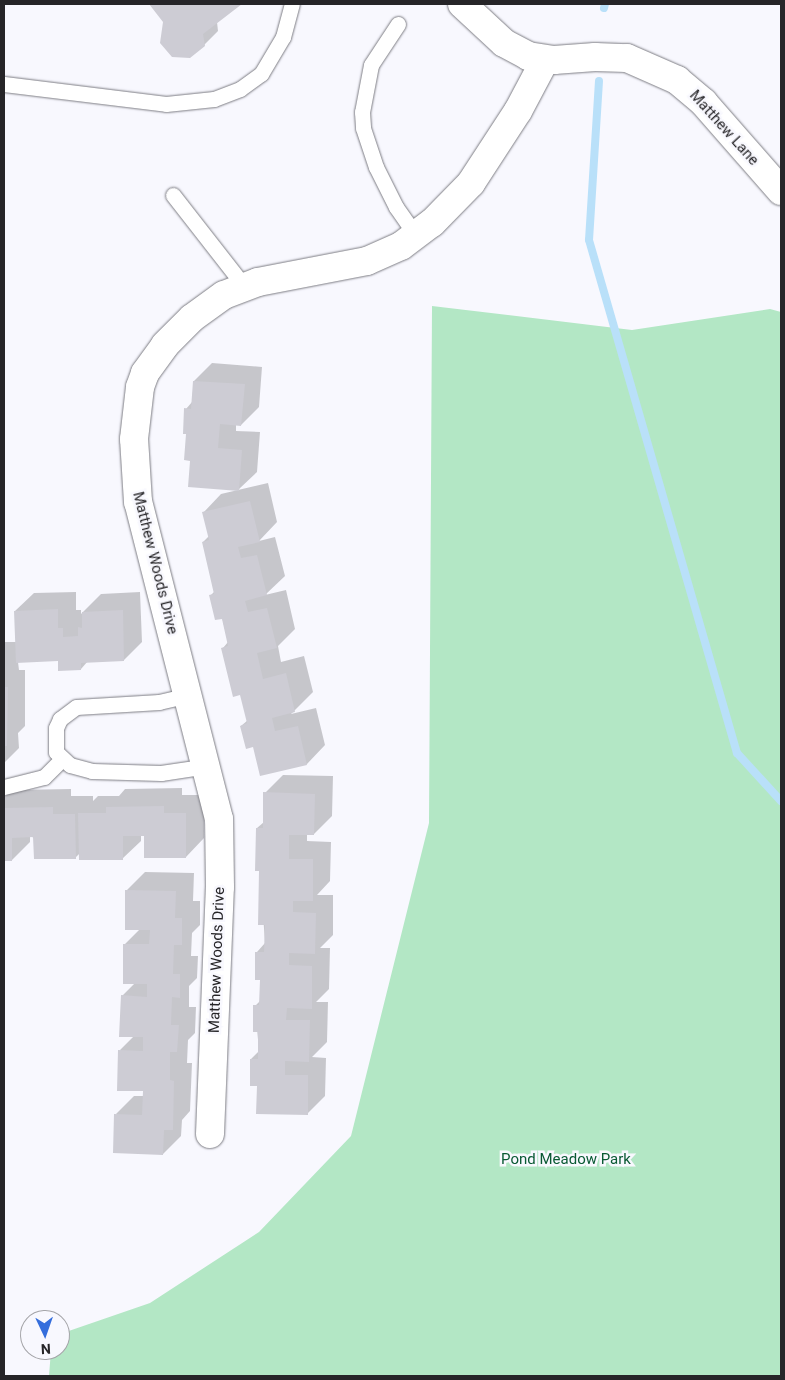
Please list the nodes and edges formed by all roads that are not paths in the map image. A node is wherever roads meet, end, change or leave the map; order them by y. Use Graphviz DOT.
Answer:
graph roads {
  1 [pos="292,4"];
  2 [pos="462,4"];
  3 [pos="398,24"];
  4 [pos="545,60"];
  5 [pos="4,84"];
  6 [pos="781,191"];
  7 [pos="173,195"];
  8 [pos="416,236"];
  9 [pos="244,286"];
  10 [pos="189,694"];
  11 [pos="62,759"];
  12 [pos="208,766"];
  13 [pos="4,787"];
  14 [pos="210,1134"];
  1 -- 5 [label="lane"];
  2 -- 4 [label="street"];
  3 -- 8 [label="lane"];
  4 -- 6 [label="street, Matthew Lane"];
  4 -- 8 [label="street, Matthew Woods Drive"];
  7 -- 9 [label="lane"];
  8 -- 9 [label="street, Matthew Woods Drive"];
  9 -- 10 [label="street, Matthew Woods Drive"];
  10 -- 11 [label="lane"];
  10 -- 12 [label="street, Matthew Woods Drive"];
  11 -- 12 [label="lane"];
  11 -- 13 [label="lane"];
  12 -- 14 [label="street, Matthew Woods Drive"];
}
